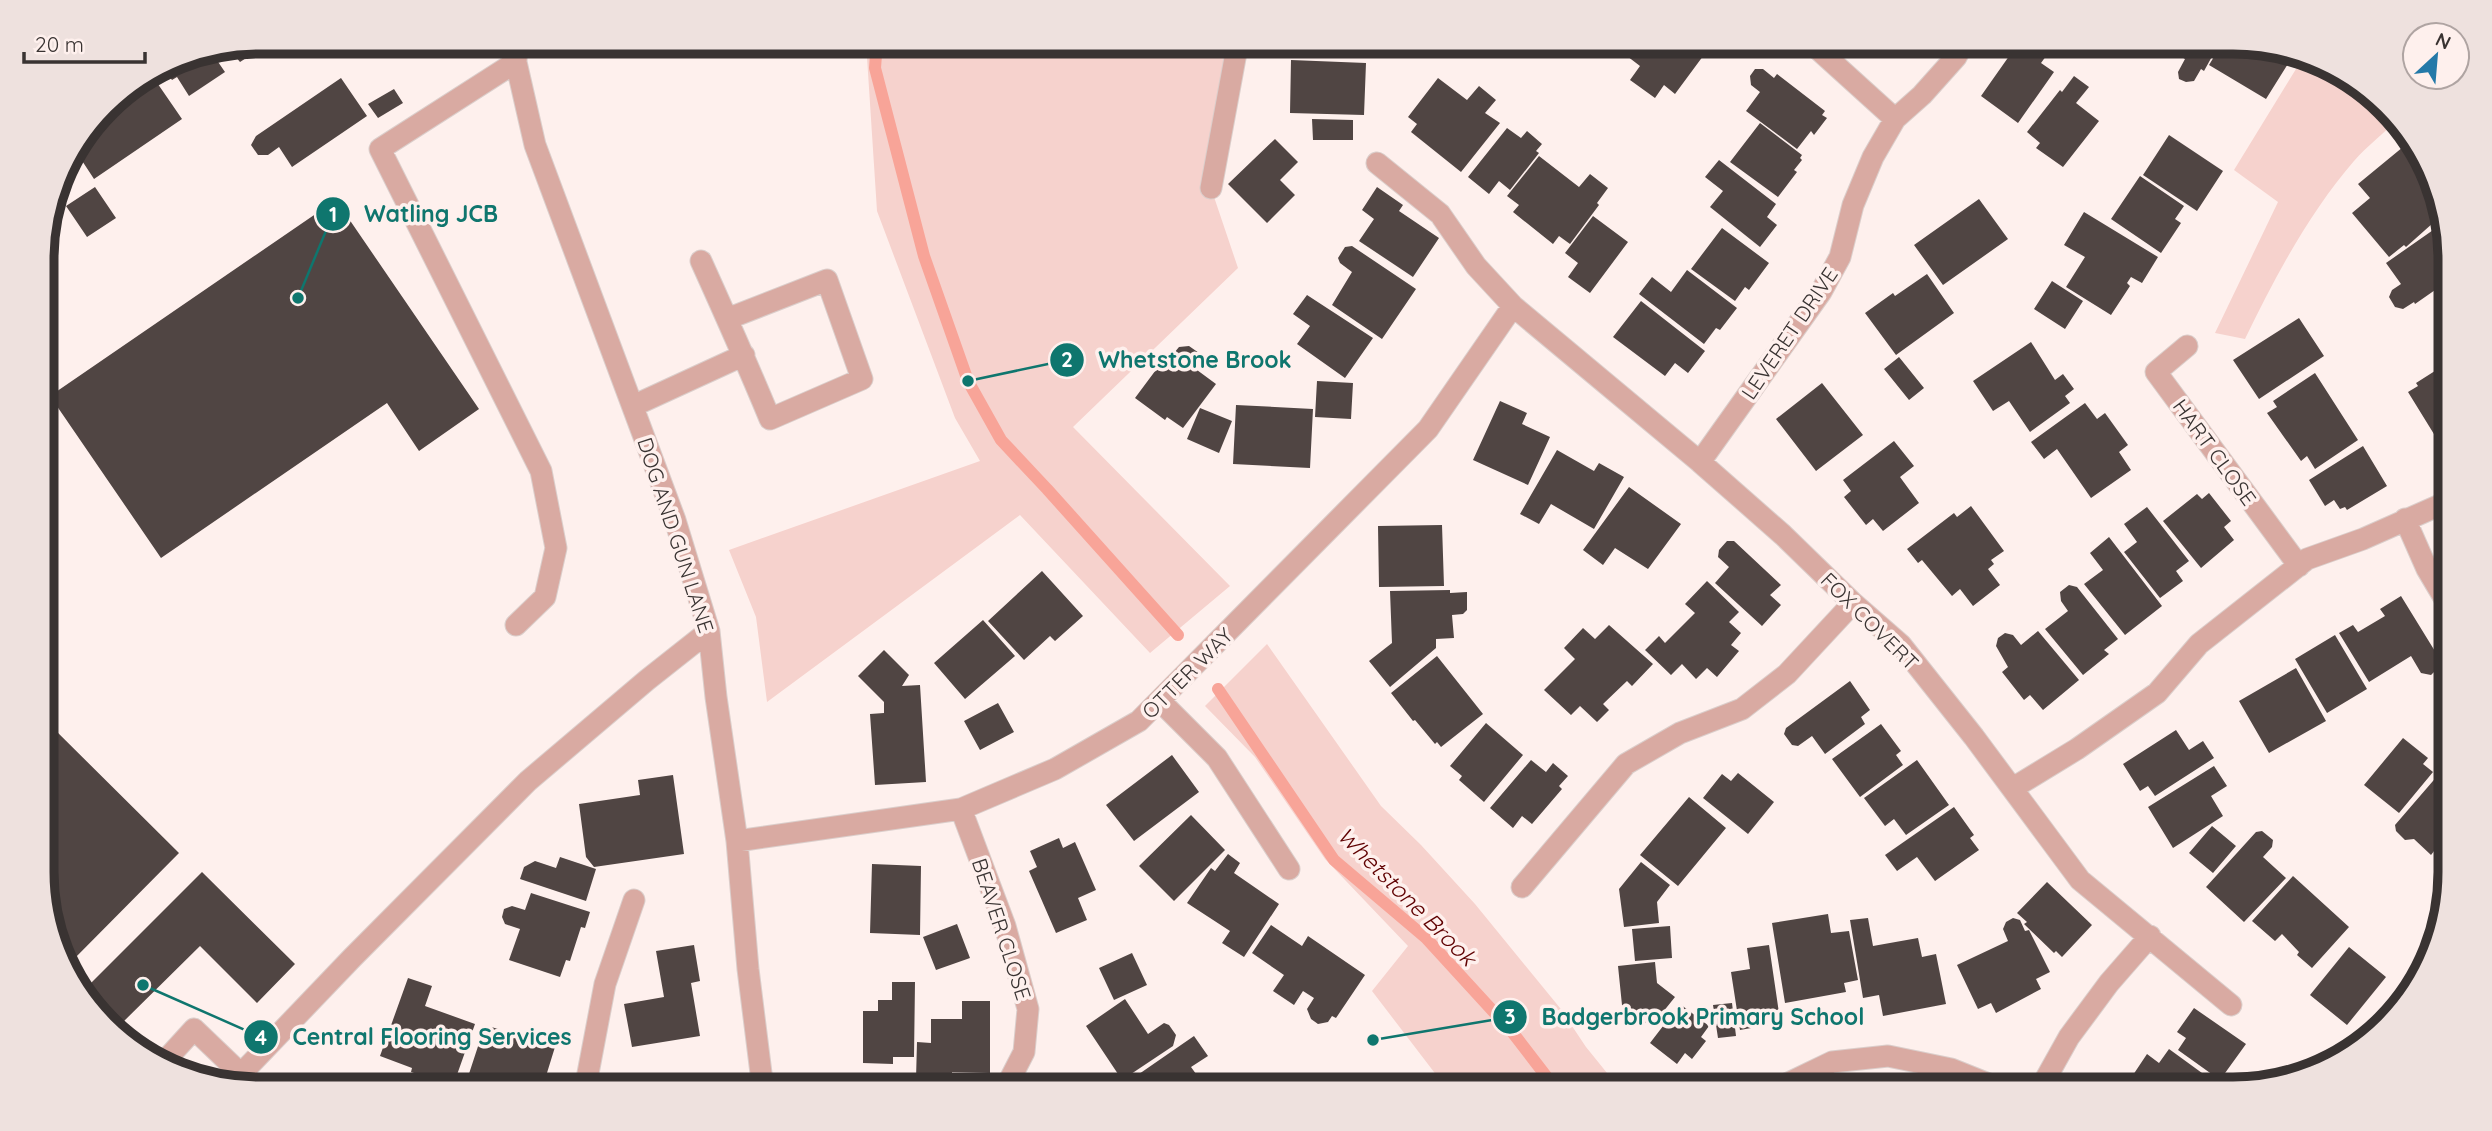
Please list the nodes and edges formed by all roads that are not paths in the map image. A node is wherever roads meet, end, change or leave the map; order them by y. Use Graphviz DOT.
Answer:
graph roads {
  1 [pos="513,54"];
  2 [pos="516,54"];
  3 [pos="1236,54"];
  4 [pos="1823,54"];
  5 [pos="1958,54"];
  6 [pos="1895,119"];
  7 [pos="1377,163"];
  8 [pos="1211,188"];
  9 [pos="701,261"];
  10 [pos="1513,306"];
  11 [pos="727,319"];
  12 [pos="2187,346"];
  13 [pos="744,355"];
  14 [pos="633,406"];
  15 [pos="1700,462"];
  16 [pos="2438,506"];
  17 [pos="2406,519"];
  18 [pos="2299,566"];
  19 [pos="2438,588"];
  20 [pos="1853,603"];
  21 [pos="516,625"];
  22 [pos="709,631"];
  23 [pos="1160,701"];
  24 [pos="2013,788"];
  25 [pos="961,809"];
  26 [pos="737,841"];
  27 [pos="1289,869"];
  28 [pos="1522,887"];
  29 [pos="634,900"];
  30 [pos="2150,936"];
  31 [pos="2231,1005"];
  32 [pos="169,1056"];
  33 [pos="1802,1076"];
  34 [pos="1969,1076"];
  35 [pos="2047,1076"];
  36 [pos="586,1077"];
  37 [pos="762,1077"];
  38 [pos="1011,1077"];
  1 -- 21 [label="street"];
  2 -- 14 [label="street, DOG AND GUN LANE"];
  3 -- 8 [label="street"];
  4 -- 6 [label="street"];
  5 -- 6 [label="street, LEVERET DRIVE"];
  6 -- 15 [label="street, LEVERET DRIVE"];
  7 -- 10 [label="street, FOX COVERT"];
  9 -- 11 [label="street"];
  10 -- 15 [label="street, FOX COVERT"];
  10 -- 23 [label="street, OTTER WAY"];
  11 -- 13 [label="street"];
  11 -- 13 [label="street"];
  12 -- 18 [label="street, HART CLOSE"];
  13 -- 14 [label="street"];
  14 -- 22 [label="street, DOG AND GUN LANE"];
  15 -- 20 [label="street, FOX COVERT"];
  16 -- 17 [label="street"];
  17 -- 18 [label="street"];
  17 -- 19 [label="street"];
  18 -- 24 [label="street"];
  20 -- 24 [label="street, FOX COVERT"];
  20 -- 28 [label="street"];
  22 -- 26 [label="street, DOG AND GUN LANE"];
  22 -- 32 [label="street"];
  23 -- 25 [label="street, OTTER WAY"];
  23 -- 27 [label="street"];
  24 -- 30 [label="street, FOX COVERT"];
  25 -- 26 [label="street, OTTER WAY"];
  25 -- 38 [label="street, BEAVER CLOSE"];
  26 -- 37 [label="street, DOG AND GUN LANE"];
  29 -- 36 [label="street"];
  30 -- 31 [label="street, FOX COVERT"];
  30 -- 35 [label="street"];
  33 -- 34 [label="street"];
}
